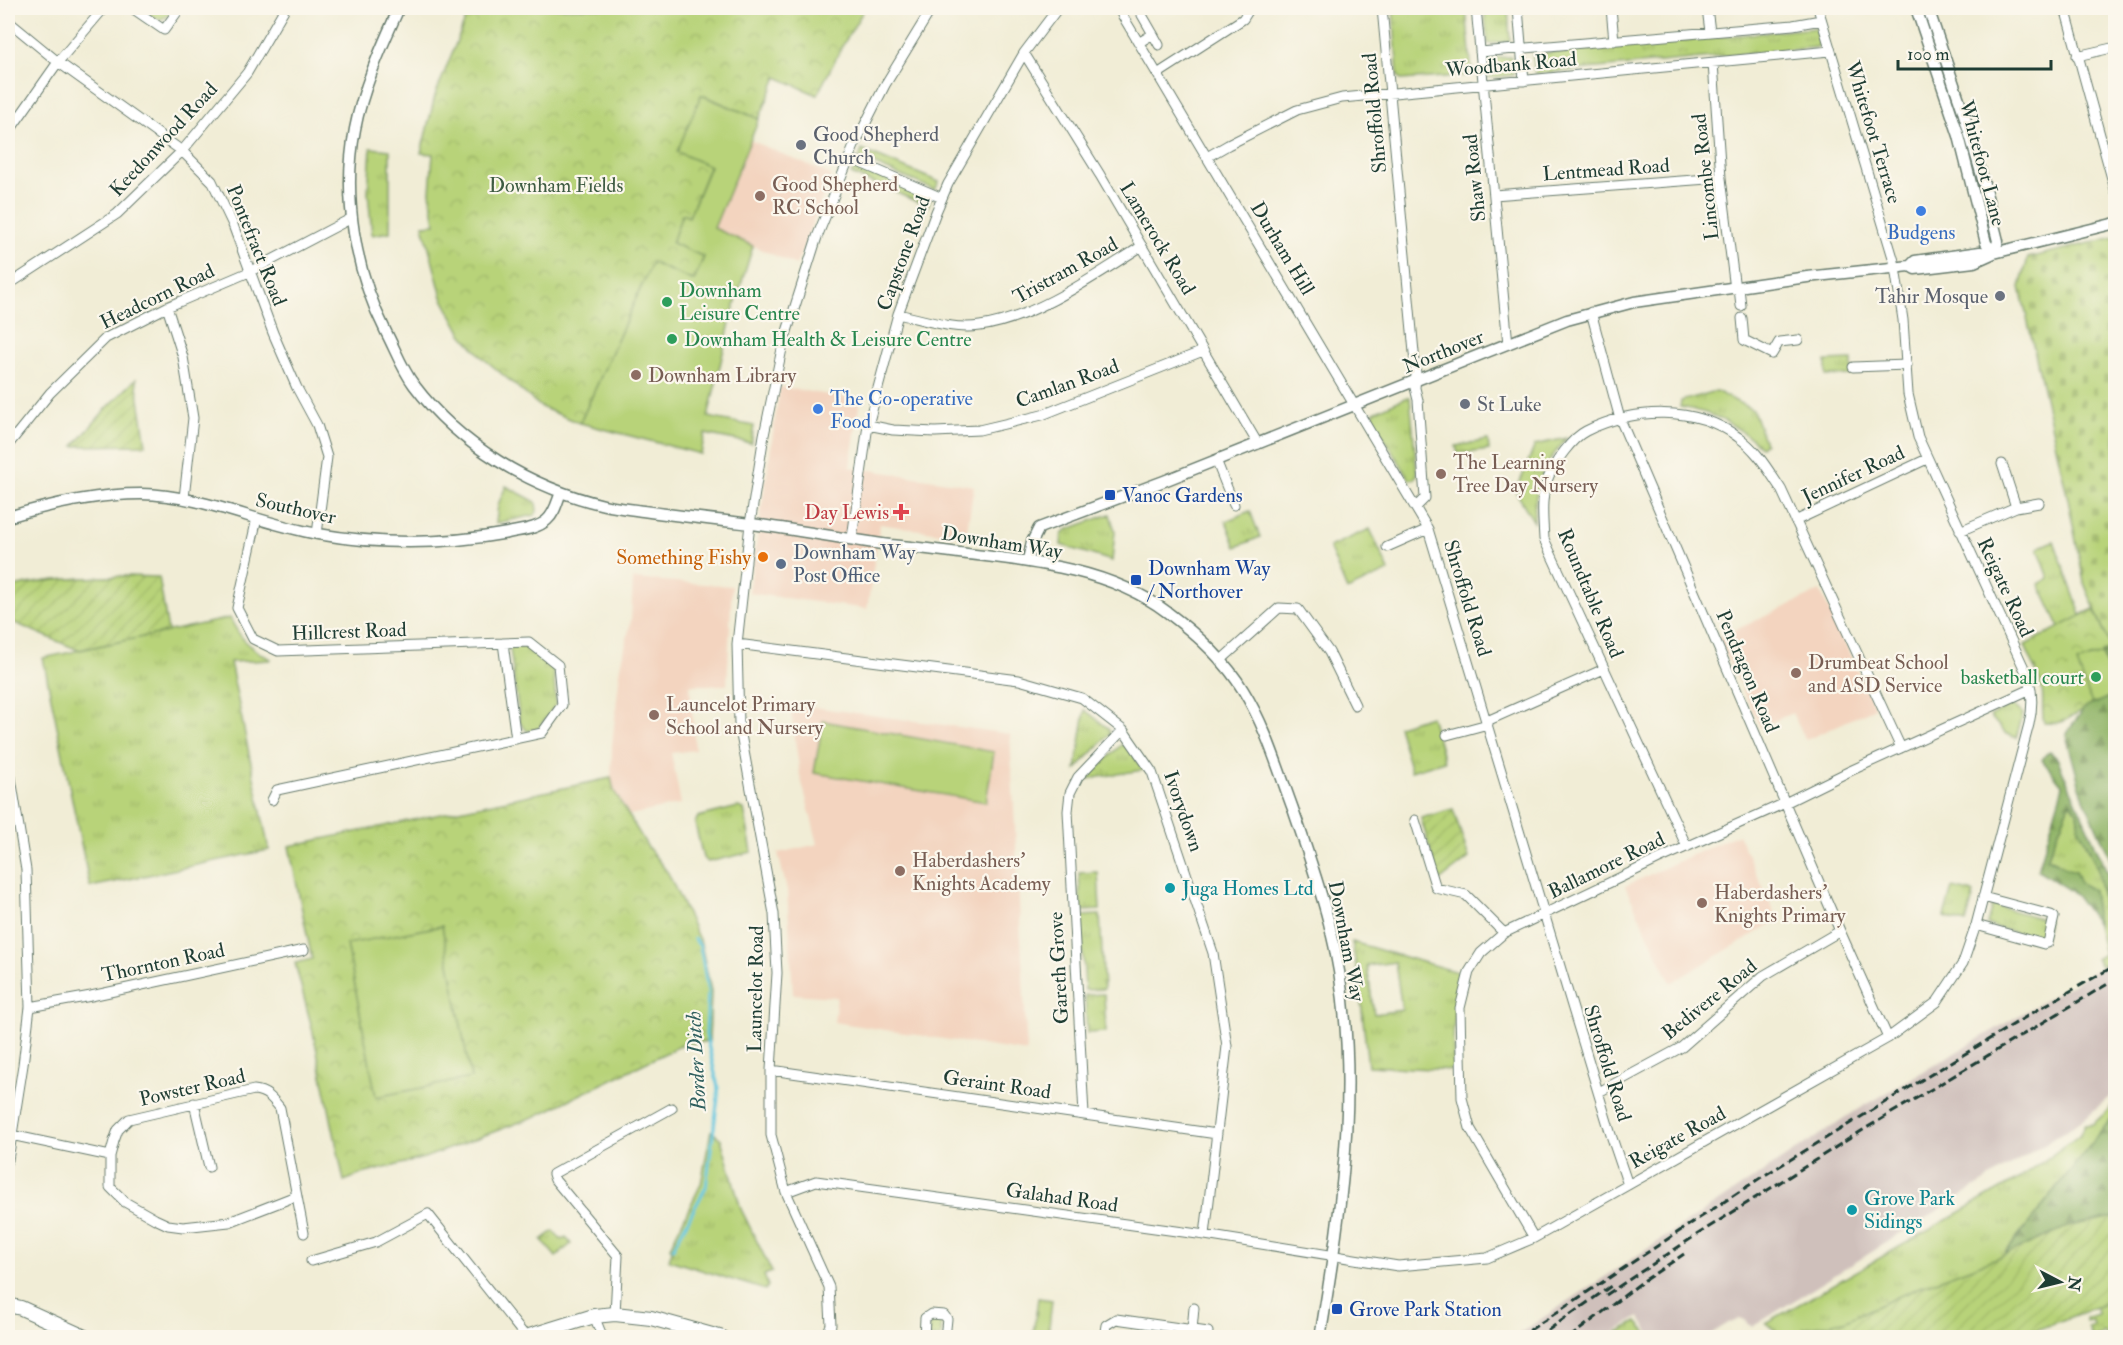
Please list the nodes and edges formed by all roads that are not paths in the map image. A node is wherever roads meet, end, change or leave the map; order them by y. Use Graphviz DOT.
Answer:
graph roads {
  1 [pos="104,8"];
  2 [pos="132,8"];
  3 [pos="180,8"];
  4 [pos="285,8"];
  5 [pos="399,8"];
  6 [pos="932,8"];
  7 [pos="1058,8"];
  8 [pos="1118,8"];
  9 [pos="1250,8"];
  10 [pos="1382,8"];
  11 [pos="1476,8"];
  12 [pos="1518,8"];
  13 [pos="1611,8"];
  14 [pos="1707,8"];
  15 [pos="1818,8"];
  16 [pos="1916,8"];
  17 [pos="1928,8"];
  18 [pos="2065,8"];
  19 [pos="1142,15"];
  20 [pos="1821,20"];
  21 [pos="8,21"];
  22 [pos="1710,32"];
  23 [pos="1153,34"];
  24 [pos="1614,41"];
  25 [pos="1140,42"];
  26 [pos="1159,45"];
  27 [pos="2115,47"];
  28 [pos="1521,48"];
  29 [pos="1830,51"];
  30 [pos="1480,52"];
  31 [pos="1023,53"];
  32 [pos="2077,57"];
  33 [pos="58,62"];
  34 [pos="1713,63"];
  35 [pos="1159,73"];
  36 [pos="1524,81"];
  37 [pos="1483,84"];
  38 [pos="1389,93"];
  39 [pos="8,133"];
  40 [pos="182,151"];
  41 [pos="1208,157"];
  42 [pos="849,158"];
  43 [pos="1721,178"];
  44 [pos="2115,193"];
  45 [pos="1494,195"];
  46 [pos="942,198"];
  47 [pos="352,218"];
  48 [pos="2115,223"];
  49 [pos="1142,246"];
  50 [pos="1994,254"];
  51 [pos="1895,268"];
  52 [pos="249,272"];
  53 [pos="8,285"];
  54 [pos="1737,288"];
  55 [pos="1741,306"];
  56 [pos="166,307"];
  57 [pos="1591,312"];
  58 [pos="898,314"];
  59 [pos="1742,318"];
  60 [pos="1798,339"];
  61 [pos="1509,344"];
  62 [pos="1203,351"];
  63 [pos="1907,365"];
  64 [pos="1853,368"];
  65 [pos="1416,381"];
  66 [pos="1355,405"];
  67 [pos="1620,419"];
  68 [pos="868,425"];
  69 [pos="1258,444"];
  70 [pos="8,445"];
  71 [pos="1927,459"];
  72 [pos="1216,460"];
  73 [pos="2002,464"];
  74 [pos="561,492"];
  75 [pos="184,498"];
  76 [pos="2039,503"];
  77 [pos="1234,505"];
  78 [pos="1416,507"];
  79 [pos="2016,507"];
  80 [pos="8,518"];
  81 [pos="256,518"];
  82 [pos="1795,521"];
  83 [pos="750,524"];
  84 [pos="1428,529"];
  85 [pos="1960,531"];
  86 [pos="317,534"];
  87 [pos="852,538"];
  88 [pos="1387,547"];
  89 [pos="1028,560"];
  90 [pos="503,643"];
  91 [pos="736,644"];
  92 [pos="1220,661"];
  93 [pos="1604,669"];
  94 [pos="2031,688"];
  95 [pos="1355,705"];
  96 [pos="1488,722"];
  97 [pos="1123,730"];
  98 [pos="1447,735"];
  99 [pos="516,739"];
  100 [pos="1901,748"];
  101 [pos="8,760"];
  102 [pos="272,800"];
  103 [pos="1785,803"];
  104 [pos="1415,820"];
  105 [pos="1687,847"];
  106 [pos="1983,897"];
  107 [pos="1545,915"];
  108 [pos="1976,925"];
  109 [pos="1840,931"];
  110 [pos="1504,933"];
  111 [pos="304,950"];
  112 [pos="30,1007"];
  113 [pos="1888,1038"];
  114 [pos="771,1070"];
  115 [pos="1599,1092"];
  116 [pos="194,1103"];
  117 [pos="672,1108"];
  118 [pos="1084,1115"];
  119 [pos="9,1132"];
  120 [pos="1217,1134"];
  121 [pos="110,1156"];
  122 [pos="8,1160"];
  123 [pos="209,1167"];
  124 [pos="1628,1185"];
  125 [pos="786,1192"];
  126 [pos="296,1196"];
  127 [pos="304,1233"];
  128 [pos="1205,1235"];
  129 [pos="1534,1238"];
  130 [pos="1333,1255"];
  131 [pos="311,1261"];
  132 [pos="8,1305"];
  133 [pos="1194,1308"];
  134 [pos="615,1314"];
  135 [pos="594,1316"];
  136 [pos="1192,1330"];
  137 [pos="1208,1332"];
  138 [pos="524,1337"];
  139 [pos="87,1338"];
  140 [pos="603,1338"];
  141 [pos="723,1338"];
  142 [pos="825,1338"];
  143 [pos="924,1338"];
  144 [pos="945,1338"];
  145 [pos="1104,1338"];
  146 [pos="1320,1338"];
  1 -- 33 [label="street"];
  2 -- 3 [label="street"];
  4 -- 40 [label="street, Keedonwood Road"];
  5 -- 47 [label="street, Downham Way"];
  6 -- 42 [label="street, Launcelot Road"];
  7 -- 31 [label="street, Capstone Road"];
  8 -- 25 [label="street, Durham Hill"];
  9 -- 35 [label="street"];
  10 -- 38 [label="street, Shroffold Road"];
  11 -- 30 [label="street, Shaw Road"];
  12 -- 28 [label="street"];
  13 -- 24 [label="street"];
  14 -- 22 [label="street"];
  15 -- 20 [label="street, Whitefoot Terrace"];
  16 -- 50 [label="street, Whitefoot Lane"];
  17 -- 50 [label="street, Whitefoot Lane"];
  18 -- 32 [label="street"];
  19 -- 23 [label="street"];
  20 -- 22 [label="street, Woodbank Road"];
  20 -- 29 [label="street, Whitefoot Terrace"];
  21 -- 33 [label="street, Pontefract Road"];
  22 -- 24 [label="street, Woodbank Road"];
  23 -- 25 [label="street"];
  23 -- 26 [label="street"];
  24 -- 28 [label="street, Woodbank Road"];
  25 -- 35 [label="street, Durham Hill"];
  27 -- 32 [label="street"];
  28 -- 30 [label="street, Woodbank Road"];
  28 -- 36 [label="street"];
  29 -- 34 [label="street, Woodbank Road"];
  29 -- 51 [label="street, Whitefoot Terrace"];
  30 -- 37 [label="street, Shaw Road"];
  31 -- 46 [label="street, Capstone Road"];
  31 -- 49 [label="street, Lamerock Road"];
  32 -- 44 [label="street"];
  33 -- 39 [label="street"];
  33 -- 40 [label="street, Pontefract Road"];
  34 -- 36 [label="street, Woodbank Road"];
  34 -- 43 [label="street, Lincombe Road"];
  35 -- 41 [label="street, Durham Hill"];
  36 -- 37 [label="street, Woodbank Road"];
  37 -- 38 [label="street, Woodbank Road"];
  37 -- 45 [label="street, Shaw Road"];
  38 -- 41 [label="street, Woodbank Road"];
  38 -- 65 [label="street, Shroffold Road"];
  40 -- 52 [label="street, Pontefract Road"];
  40 -- 53 [label="street, Keedonwood Road"];
  41 -- 66 [label="street, Durham Hill"];
  42 -- 46 [label="street"];
  42 -- 83 [label="street, Launcelot Road"];
  43 -- 45 [label="street, Lentmead Road"];
  43 -- 54 [label="street, Lincombe Road"];
  45 -- 61 [label="street, Shaw Road"];
  46 -- 58 [label="street, Capstone Road"];
  47 -- 52 [label="street, Headcorn Road"];
  47 -- 74 [label="street, Downham Way"];
  48 -- 50 [label="street, Northover"];
  49 -- 58 [label="street, Tristram Road"];
  49 -- 62 [label="street, Lamerock Road"];
  50 -- 51 [label="street, Northover"];
  51 -- 54 [label="street, Northover"];
  51 -- 63 [label="street, Reigate Road"];
  52 -- 56 [label="street, Headcorn Road"];
  52 -- 86 [label="street, Pontefract Road"];
  54 -- 55 [label="street, Lincombe Road"];
  54 -- 57 [label="street, Northover"];
  56 -- 70 [label="street, Headcorn Road"];
  56 -- 75 [label="street"];
  57 -- 61 [label="street, Northover"];
  57 -- 67 [label="street, Pendragon Road"];
  58 -- 68 [label="street, Capstone Road"];
  59 -- 60 [label="street"];
  61 -- 65 [label="street, Northover"];
  62 -- 68 [label="street, Camlan Road"];
  62 -- 69 [label="street, Lamerock Road"];
  63 -- 64 [label="street"];
  63 -- 71 [label="street, Reigate Road"];
  65 -- 66 [label="street, Northover"];
  65 -- 78 [label="street, Shroffold Road"];
  66 -- 69 [label="street, Northover"];
  66 -- 78 [label="street, Durham Hill"];
  67 -- 82 [label="street, Roundtable Road"];
  67 -- 93 [label="street, Roundtable Road"];
  67 -- 103 [label="street, Pendragon Road"];
  68 -- 87 [label="street, Capstone Road"];
  69 -- 72 [label="street, Northover"];
  71 -- 82 [label="street, Jennifer Road"];
  71 -- 85 [label="street, Reigate Road"];
  72 -- 77 [label="street"];
  72 -- 89 [label="street, Northover"];
  73 -- 79 [label="street"];
  74 -- 83 [label="street, Downham Way"];
  74 -- 86 [label="street, Southover"];
  75 -- 80 [label="street, Southover"];
  75 -- 81 [label="street, Southover"];
  76 -- 79 [label="street"];
  78 -- 84 [label="street, Shroffold Road"];
  79 -- 85 [label="street"];
  81 -- 86 [label="street, Southover"];
  81 -- 90 [label="street, Hillcrest Road"];
  82 -- 100 [label="street, Roundtable Road"];
  83 -- 87 [label="street, Downham Way"];
  83 -- 91 [label="street, Launcelot Road"];
  84 -- 88 [label="street"];
  84 -- 96 [label="street, Shroffold Road"];
  85 -- 94 [label="street, Reigate Road"];
  87 -- 89 [label="street, Downham Way"];
  89 -- 92 [label="street, Downham Way"];
  90 -- 99 [label="street"];
  90 -- 99 [label="street, Hillcrest Road"];
  91 -- 97 [label="street, Ivorydown"];
  91 -- 114 [label="street, Launcelot Road"];
  92 -- 95 [label="street"];
  92 -- 130 [label="street, Downham Way"];
  93 -- 96 [label="street"];
  93 -- 105 [label="street, Roundtable Road"];
  94 -- 100 [label="street, Ballamore Road"];
  94 -- 106 [label="street, Reigate Road"];
  96 -- 98 [label="street"];
  96 -- 107 [label="street, Shroffold Road"];
  97 -- 118 [label="street, Gareth Grove"];
  97 -- 120 [label="street, Ivorydown"];
  99 -- 102 [label="street, Hillcrest Road"];
  100 -- 103 [label="street, Ballamore Road"];
  101 -- 112 [label="street"];
  103 -- 105 [label="street, Ballamore Road"];
  103 -- 109 [label="street, Pendragon Road"];
  104 -- 110 [label="street"];
  105 -- 107 [label="street, Ballamore Road"];
  106 -- 108 [label="street, Reigate Road"];
  106 -- 108 [label="street"];
  107 -- 110 [label="street, Ballamore Road"];
  107 -- 115 [label="street, Shroffold Road"];
  108 -- 113 [label="street, Reigate Road"];
  109 -- 113 [label="street, Pendragon Road"];
  109 -- 115 [label="street, Bedivere Road"];
  110 -- 129 [label="street, Ballamore Road"];
  111 -- 112 [label="street, Thornton Road"];
  112 -- 119 [label="street"];
  113 -- 124 [label="street, Reigate Road"];
  114 -- 118 [label="street, Geraint Road"];
  114 -- 125 [label="street, Launcelot Road"];
  115 -- 124 [label="street, Shroffold Road"];
  116 -- 121 [label="street, Powster Road"];
  116 -- 123 [label="street"];
  116 -- 126 [label="street, Powster Road"];
  117 -- 134 [label="street"];
  118 -- 120 [label="street, Geraint Road"];
  119 -- 121 [label="street"];
  119 -- 122 [label="street"];
  120 -- 128 [label="street, Ivorydown"];
  121 -- 126 [label="street, Powster Road"];
  124 -- 129 [label="street, Reigate Road"];
  125 -- 128 [label="street, Galahad Road"];
  125 -- 142 [label="street, Launcelot Road"];
  126 -- 127 [label="street, Powster Road"];
  128 -- 130 [label="street, Galahad Road"];
  129 -- 130 [label="street, Reigate Road"];
  130 -- 146 [label="street, Downham Way"];
  131 -- 138 [label="street"];
  132 -- 139 [label="main road"];
  133 -- 136 [label="street"];
  134 -- 135 [label="main road"];
  134 -- 141 [label="main road"];
  135 -- 138 [label="main road"];
  135 -- 140 [label="street"];
  136 -- 137 [label="street"];
  136 -- 145 [label="street"];
  143 -- 144 [label="street"];
}
